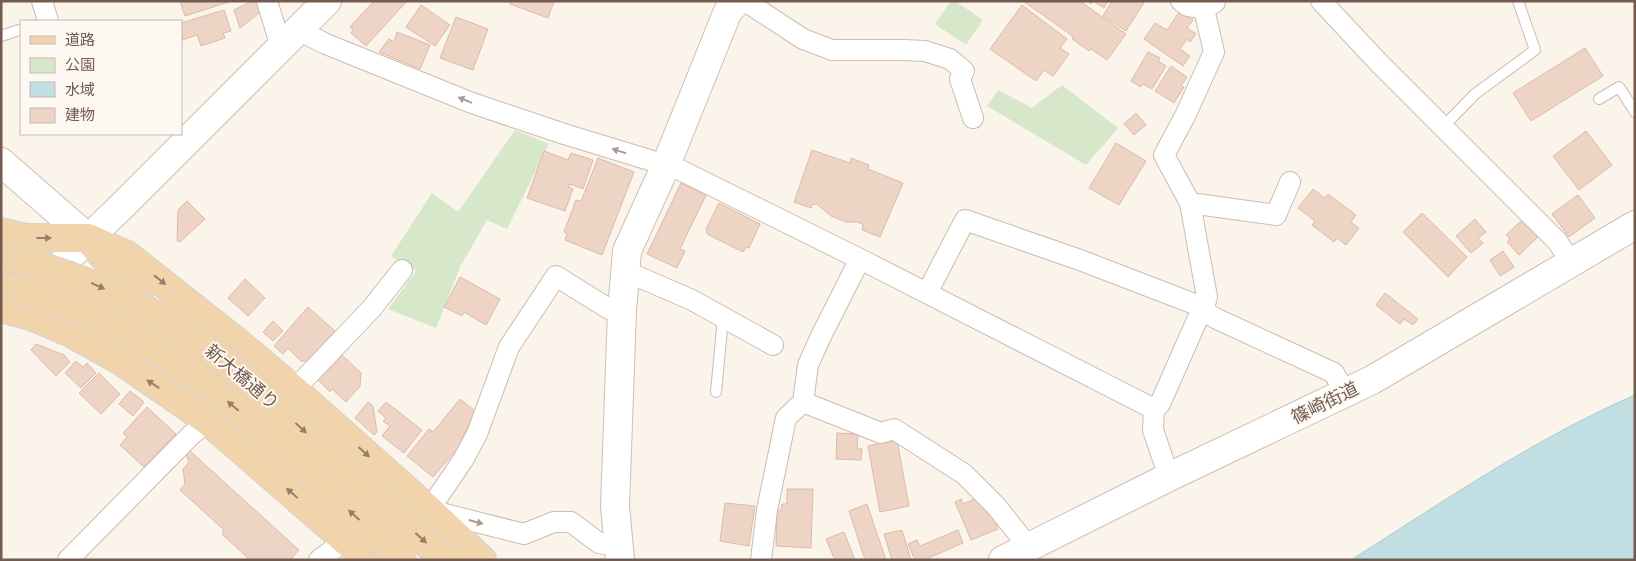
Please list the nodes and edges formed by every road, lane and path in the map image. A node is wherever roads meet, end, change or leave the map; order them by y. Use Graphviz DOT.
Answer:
graph roads {
  1 [pos="42,1"];
  2 [pos="267,1"];
  3 [pos="327,1"];
  4 [pos="738,1"];
  5 [pos="744,1"];
  6 [pos="1181,1"];
  7 [pos="1320,1"];
  8 [pos="1518,1"];
  9 [pos="1210,5"];
  10 [pos="48,20"];
  11 [pos="19,30"];
  12 [pos="1,36"];
  13 [pos="290,39"];
  14 [pos="1599,99"];
  15 [pos="1635,112"];
  16 [pos="973,118"];
  17 [pos="1444,127"];
  18 [pos="1,162"];
  19 [pos="666,164"];
  20 [pos="1290,182"];
  21 [pos="1190,202"];
  22 [pos="1635,225"];
  23 [pos="1,232"];
  24 [pos="88,238"];
  25 [pos="1,255"];
  26 [pos="860,259"];
  27 [pos="1572,262"];
  28 [pos="402,270"];
  29 [pos="625,271"];
  30 [pos="1,286"];
  31 [pos="927,293"];
  32 [pos="622,310"];
  33 [pos="1203,311"];
  34 [pos="5,314"];
  35 [pos="723,318"];
  36 [pos="772,345"];
  37 [pos="294,390"];
  38 [pos="716,392"];
  39 [pos="1346,393"];
  40 [pos="803,402"];
  41 [pos="1154,409"];
  42 [pos="208,421"];
  43 [pos="1169,477"];
  44 [pos="429,510"];
  45 [pos="346,540"];
  46 [pos="619,553"];
  47 [pos="1018,555"];
  48 [pos="68,560"];
  49 [pos="319,560"];
  50 [pos="368,560"];
  51 [pos="403,560"];
  52 [pos="445,560"];
  53 [pos="482,560"];
  54 [pos="761,560"];
  1 -- 10 [label="street"];
  2 -- 13 [label="street"];
  3 -- 13 [label="street"];
  4 -- 19 [label="street"];
  5 -- 16 [label="street"];
  6 -- 9 [label="street"];
  7 -- 17 [label="street"];
  8 -- 17 [label="lane"];
  9 -- 21 [label="street"];
  11 -- 12 [label="lane"];
  19 -- 13 [label="street, one-way"];
  13 -- 24 [label="street"];
  14 -- 15 [label="lane"];
  17 -- 27 [label="street"];
  18 -- 24 [label="street"];
  19 -- 26 [label="street"];
  19 -- 29 [label="street"];
  20 -- 21 [label="street"];
  21 -- 33 [label="street"];
  22 -- 27 [label="street, 篠崎街道"];
  23 -- 24 [label="main road, one-way"];
  24 -- 34 [label="street"];
  24 -- 37 [label="main road, one-way"];
  24 -- 42 [label="main road"];
  25 -- 52 [label="main road, 新大橋通り, one-way, bridge"];
  26 -- 31 [label="street"];
  26 -- 40 [label="street"];
  27 -- 39 [label="street, 篠崎街道"];
  28 -- 37 [label="street"];
  29 -- 32 [label="street"];
  29 -- 35 [label="street"];
  51 -- 30 [label="main road, 新大橋通り, one-way, bridge"];
  31 -- 33 [label="street"];
  31 -- 41 [label="street"];
  32 -- 44 [label="street"];
  32 -- 46 [label="street"];
  33 -- 39 [label="street"];
  33 -- 41 [label="street"];
  42 -- 34 [label="main road, one-way"];
  35 -- 36 [label="street"];
  35 -- 38 [label="lane"];
  37 -- 44 [label="main road, one-way"];
  39 -- 43 [label="street, 篠崎街道"];
  40 -- 47 [label="street"];
  40 -- 54 [label="street"];
  41 -- 43 [label="street"];
  45 -- 42 [label="main road, one-way"];
  42 -- 48 [label="street"];
  43 -- 47 [label="street, 篠崎街道"];
  44 -- 46 [label="street, one-way"];
  44 -- 53 [label="main road"];
  45 -- 49 [label="street"];
  45 -- 50 [label="main road"];
}
